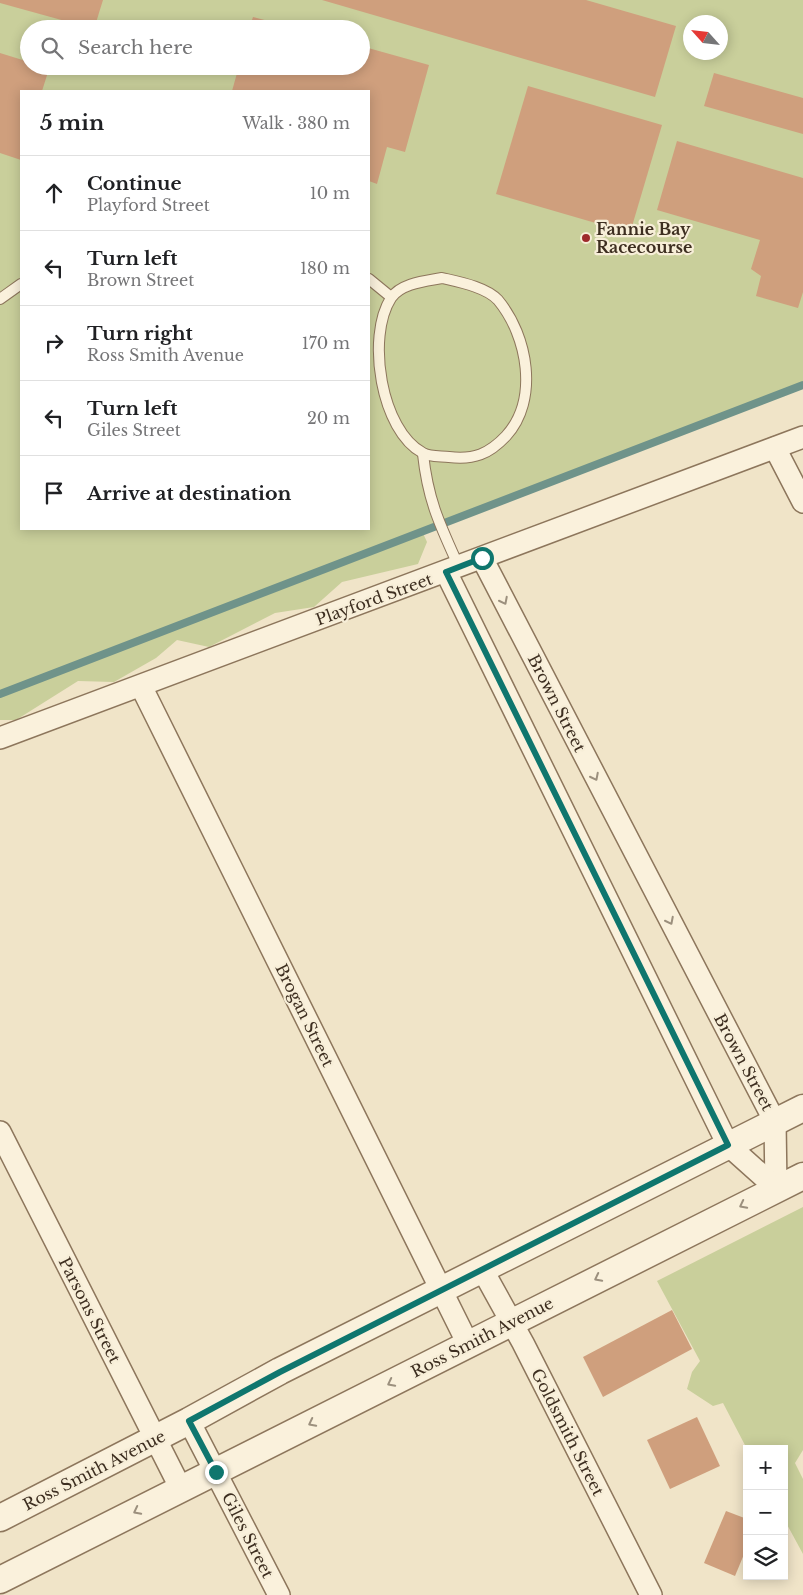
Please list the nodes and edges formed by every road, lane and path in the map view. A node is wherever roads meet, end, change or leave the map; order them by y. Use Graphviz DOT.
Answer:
graph roads {
  1 [pos="370,280"];
  2 [pos="20,285"];
  3 [pos="391,297"];
  4 [pos="0,300"];
  5 [pos="803,438"];
  6 [pos="775,448"];
  7 [pos="423,454"];
  8 [pos="803,502"];
  9 [pos="482,558"];
  10 [pos="452,570"];
  11 [pos="141,686"];
  12 [pos="0,738"];
  13 [pos="803,1108"];
  14 [pos="775,1122"];
  15 [pos="0,1132"];
  16 [pos="728,1145"];
  17 [pos="803,1176"];
  18 [pos="776,1188"];
  19 [pos="482,1270"];
  20 [pos="442,1290"];
  21 [pos="511,1322"];
  22 [pos="468,1344"];
  23 [pos="189,1421"];
  24 [pos="156,1438"];
  25 [pos="216,1472"];
  26 [pos="181,1489"];
  27 [pos="0,1518"];
  28 [pos="0,1580"];
  29 [pos="278,1595"];
  30 [pos="651,1595"];
  1 -- 3 [label="lane"];
  2 -- 4 [label="lane"];
  3 -- 7 [label="lane"];
  3 -- 7 [label="lane"];
  5 -- 6 [label="street, Playford Street"];
  6 -- 8 [label="street"];
  6 -- 9 [label="street, Playford Street"];
  7 -- 10 [label="lane"];
  9 -- 10 [label="street, Playford Street"];
  9 -- 14 [label="street, Brown Street, one-way"];
  10 -- 11 [label="street, Playford Street"];
  10 -- 16 [label="street"];
  11 -- 12 [label="street, Playford Street"];
  11 -- 20 [label="street, Brogan Street"];
  13 -- 14 [label="street, Ross Smith Avenue"];
  14 -- 16 [label="street, Ross Smith Avenue"];
  14 -- 18 [label="street, Brown Street"];
  15 -- 24 [label="street, Parsons Street"];
  16 -- 18 [label="street"];
  16 -- 19 [label="street, Ross Smith Avenue"];
  17 -- 18 [label="street, Ross Smith Avenue"];
  18 -- 21 [label="street, Ross Smith Avenue, one-way"];
  19 -- 20 [label="street, Ross Smith Avenue"];
  19 -- 21 [label="street, Goldsmith Street"];
  20 -- 22 [label="street, Brogan Street"];
  20 -- 23 [label="street, Ross Smith Avenue"];
  21 -- 22 [label="street, Ross Smith Avenue"];
  21 -- 30 [label="street, Goldsmith Street"];
  22 -- 25 [label="street, Ross Smith Avenue, one-way"];
  23 -- 24 [label="street, Ross Smith Avenue"];
  23 -- 25 [label="street, Giles Street"];
  24 -- 26 [label="street, Parsons Street"];
  24 -- 27 [label="street, Ross Smith Avenue"];
  25 -- 26 [label="street, Ross Smith Avenue"];
  25 -- 29 [label="street, Giles Street"];
  26 -- 28 [label="street, Ross Smith Avenue, one-way"];
}
